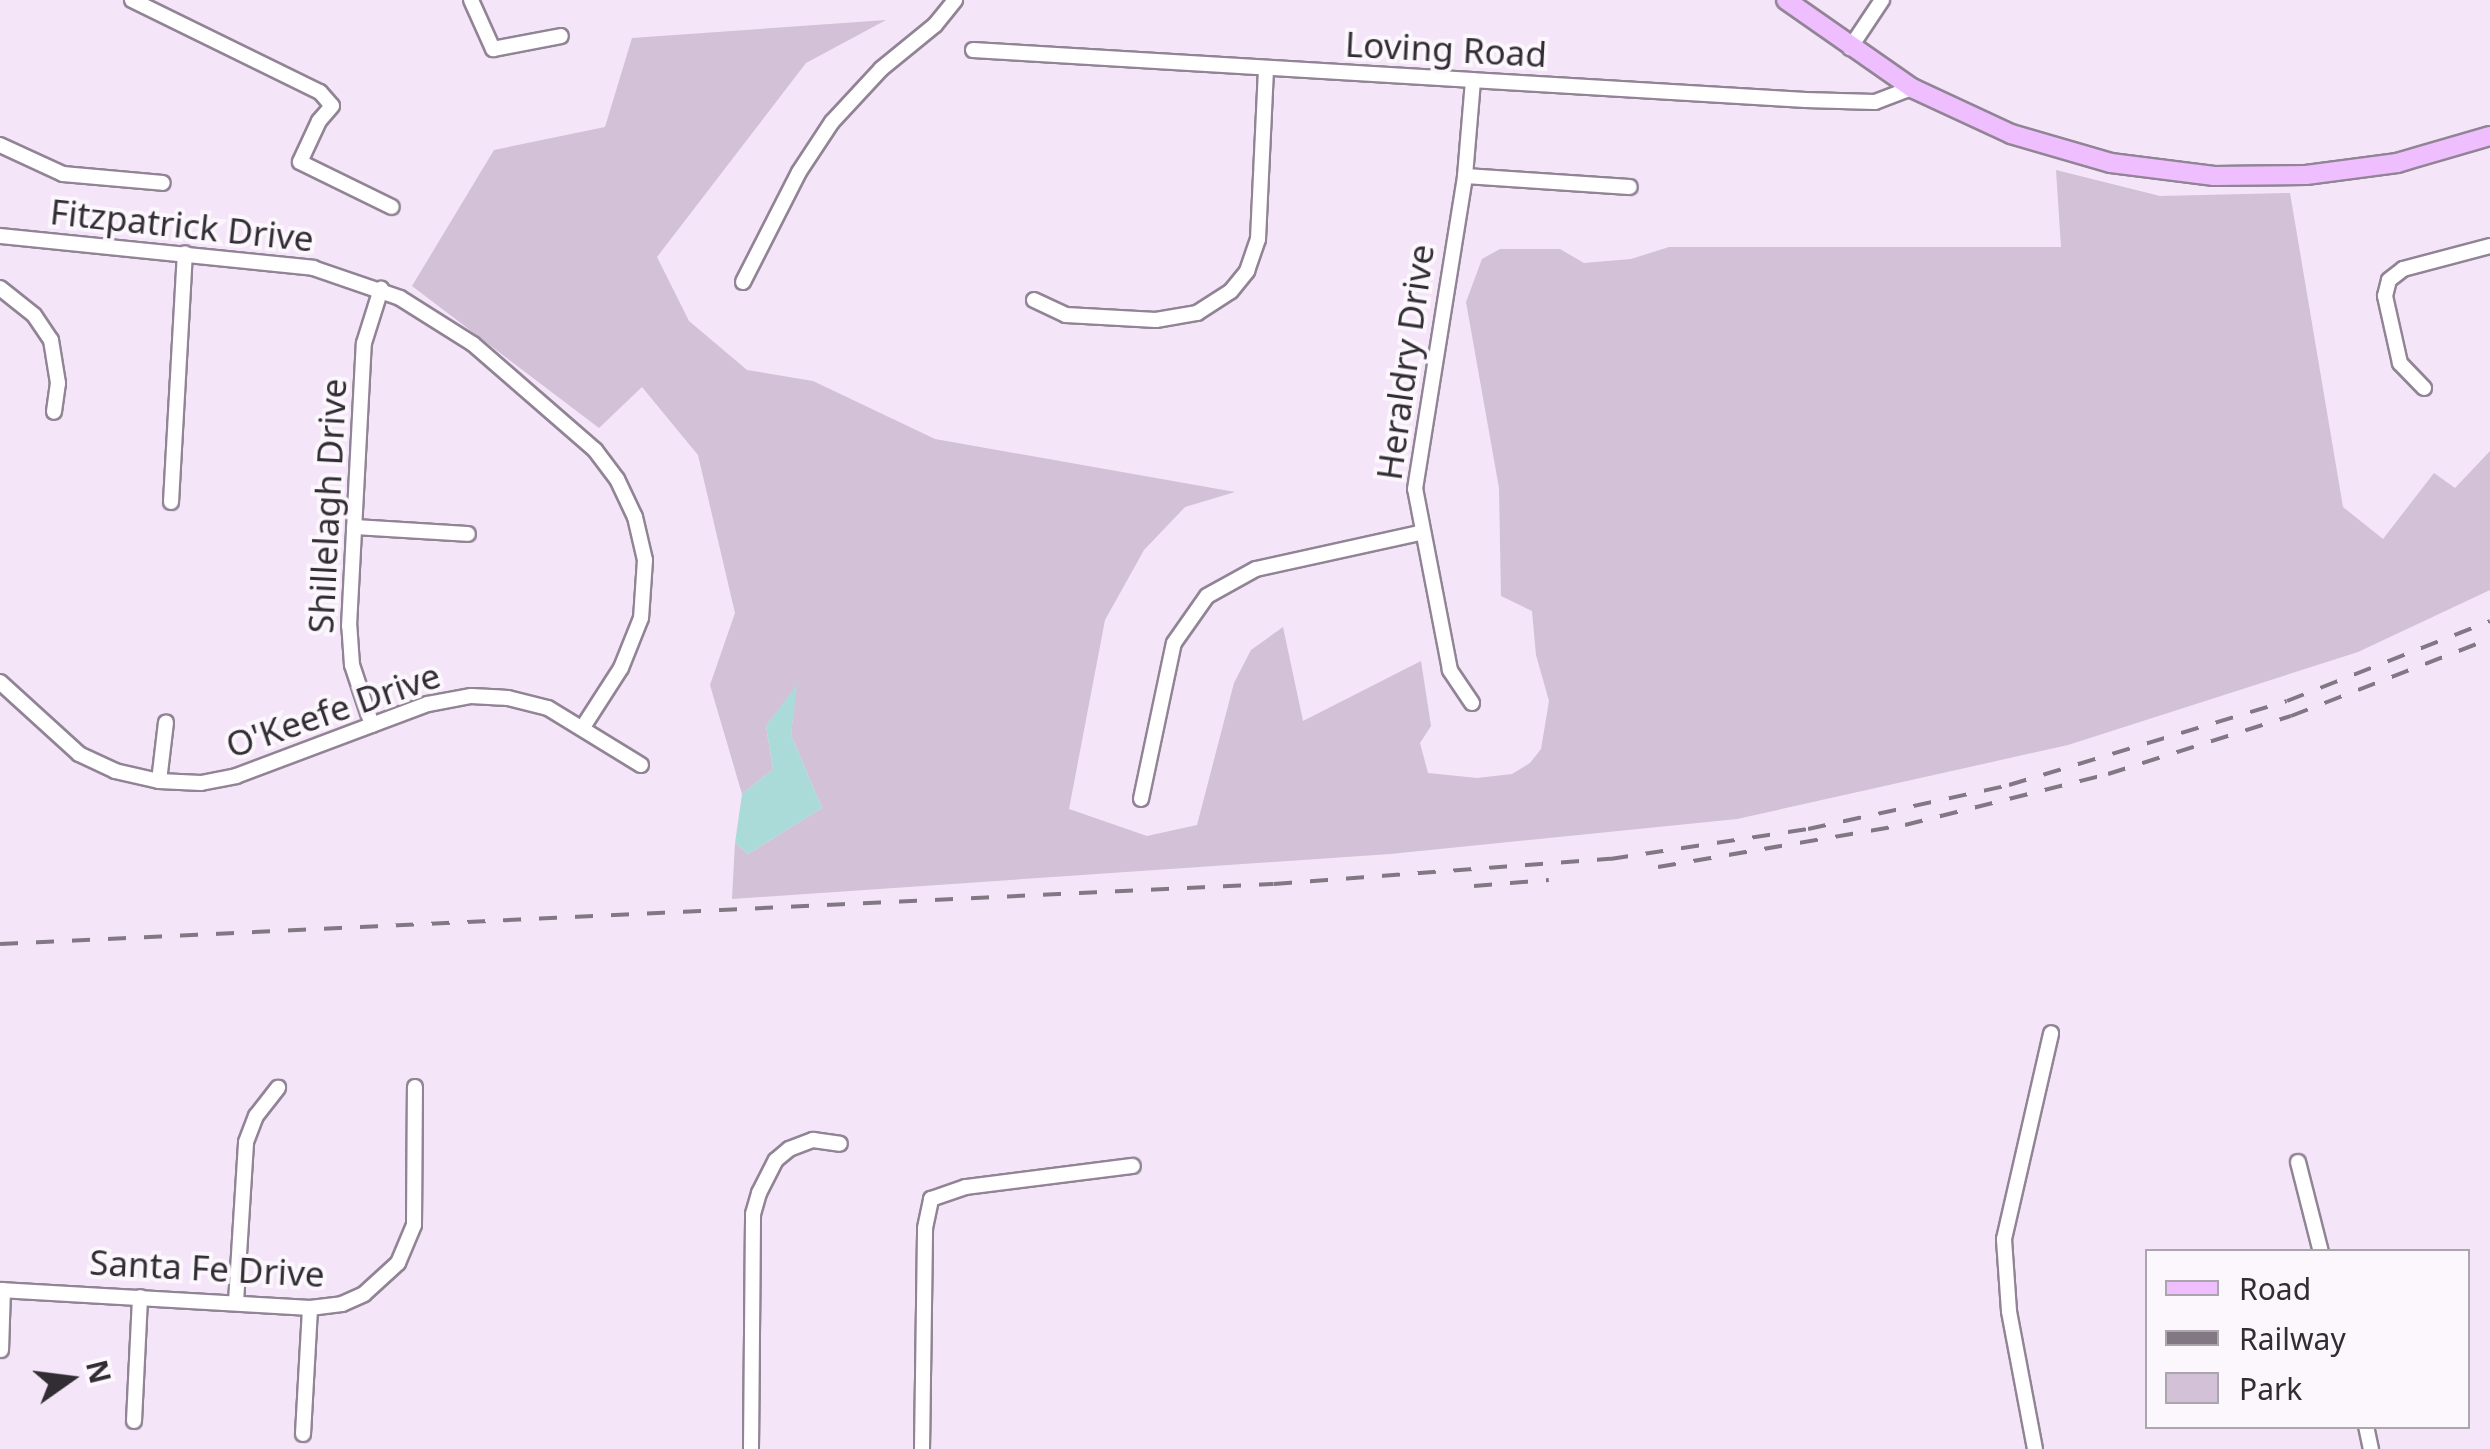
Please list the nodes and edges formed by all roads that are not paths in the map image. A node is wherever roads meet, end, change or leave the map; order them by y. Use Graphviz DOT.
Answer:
graph roads {
  1 [pos="132,0"];
  2 [pos="472,0"];
  3 [pos="955,0"];
  4 [pos="1786,0"];
  5 [pos="1882,0"];
  6 [pos="561,36"];
  7 [pos="1850,48"];
  8 [pos="973,50"];
  9 [pos="1266,68"];
  10 [pos="1473,80"];
  11 [pos="1912,88"];
  12 [pos="2490,136"];
  13 [pos="0,145"];
  14 [pos="1465,176"];
  15 [pos="163,183"];
  16 [pos="1630,187"];
  17 [pos="392,207"];
  18 [pos="0,236"];
  19 [pos="2490,246"];
  20 [pos="185,253"];
  21 [pos="744,282"];
  22 [pos="0,288"];
  23 [pos="381,289"];
  24 [pos="1034,300"];
  25 [pos="2424,388"];
  26 [pos="54,412"];
  27 [pos="172,502"];
  28 [pos="354,527"];
  29 [pos="1420,532"];
  30 [pos="468,534"];
  31 [pos="0,682"];
  32 [pos="1472,703"];
  33 [pos="166,722"];
  34 [pos="372,725"];
  35 [pos="583,727"];
  36 [pos="640,765"];
  37 [pos="159,782"];
  38 [pos="1140,800"];
  39 [pos="2051,1033"];
  40 [pos="415,1087"];
  41 [pos="278,1088"];
  42 [pos="840,1144"];
  43 [pos="2298,1162"];
  44 [pos="1133,1166"];
  45 [pos="2320,1249"];
  46 [pos="2,1290"];
  47 [pos="140,1297"];
  48 [pos="236,1302"];
  49 [pos="310,1308"];
  50 [pos="1,1350"];
  51 [pos="134,1420"];
  52 [pos="303,1434"];
  53 [pos="751,1449"];
  54 [pos="922,1449"];
  55 [pos="2035,1449"];
  1 -- 17 [label="street"];
  2 -- 6 [label="street"];
  3 -- 21 [label="street"];
  4 -- 7 [label="main road"];
  5 -- 7 [label="street"];
  7 -- 11 [label="main road"];
  8 -- 9 [label="street, Loving Road"];
  9 -- 10 [label="street, Loving Road"];
  9 -- 24 [label="street"];
  10 -- 11 [label="street, Loving Road"];
  10 -- 14 [label="street, Heraldry Drive"];
  11 -- 12 [label="main road"];
  13 -- 15 [label="street"];
  14 -- 16 [label="street"];
  14 -- 29 [label="street, Heraldry Drive"];
  18 -- 20 [label="street, Fitzpatrick Drive"];
  19 -- 25 [label="street"];
  20 -- 23 [label="street, Fitzpatrick Drive"];
  20 -- 27 [label="street"];
  22 -- 26 [label="street"];
  23 -- 28 [label="street, Shillelagh Drive"];
  23 -- 35 [label="street, Fitzpatrick Drive"];
  28 -- 30 [label="street"];
  28 -- 34 [label="street, Shillelagh Drive"];
  29 -- 32 [label="street, Heraldry Drive"];
  29 -- 38 [label="street"];
  31 -- 37 [label="street, O'Keefe Drive"];
  33 -- 37 [label="street"];
  34 -- 35 [label="street, O'Keefe Drive"];
  34 -- 37 [label="street, O'Keefe Drive"];
  35 -- 36 [label="street, O'Keefe Drive"];
  39 -- 55 [label="street"];
  40 -- 49 [label="street, Santa Fe Drive"];
  41 -- 48 [label="street"];
  42 -- 53 [label="street"];
  43 -- 45 [label="street"];
  44 -- 54 [label="street"];
  46 -- 47 [label="street, Santa Fe Drive"];
  46 -- 50 [label="street"];
  47 -- 48 [label="street, Santa Fe Drive"];
  47 -- 51 [label="street"];
  48 -- 49 [label="street, Santa Fe Drive"];
  49 -- 52 [label="street"];
}
